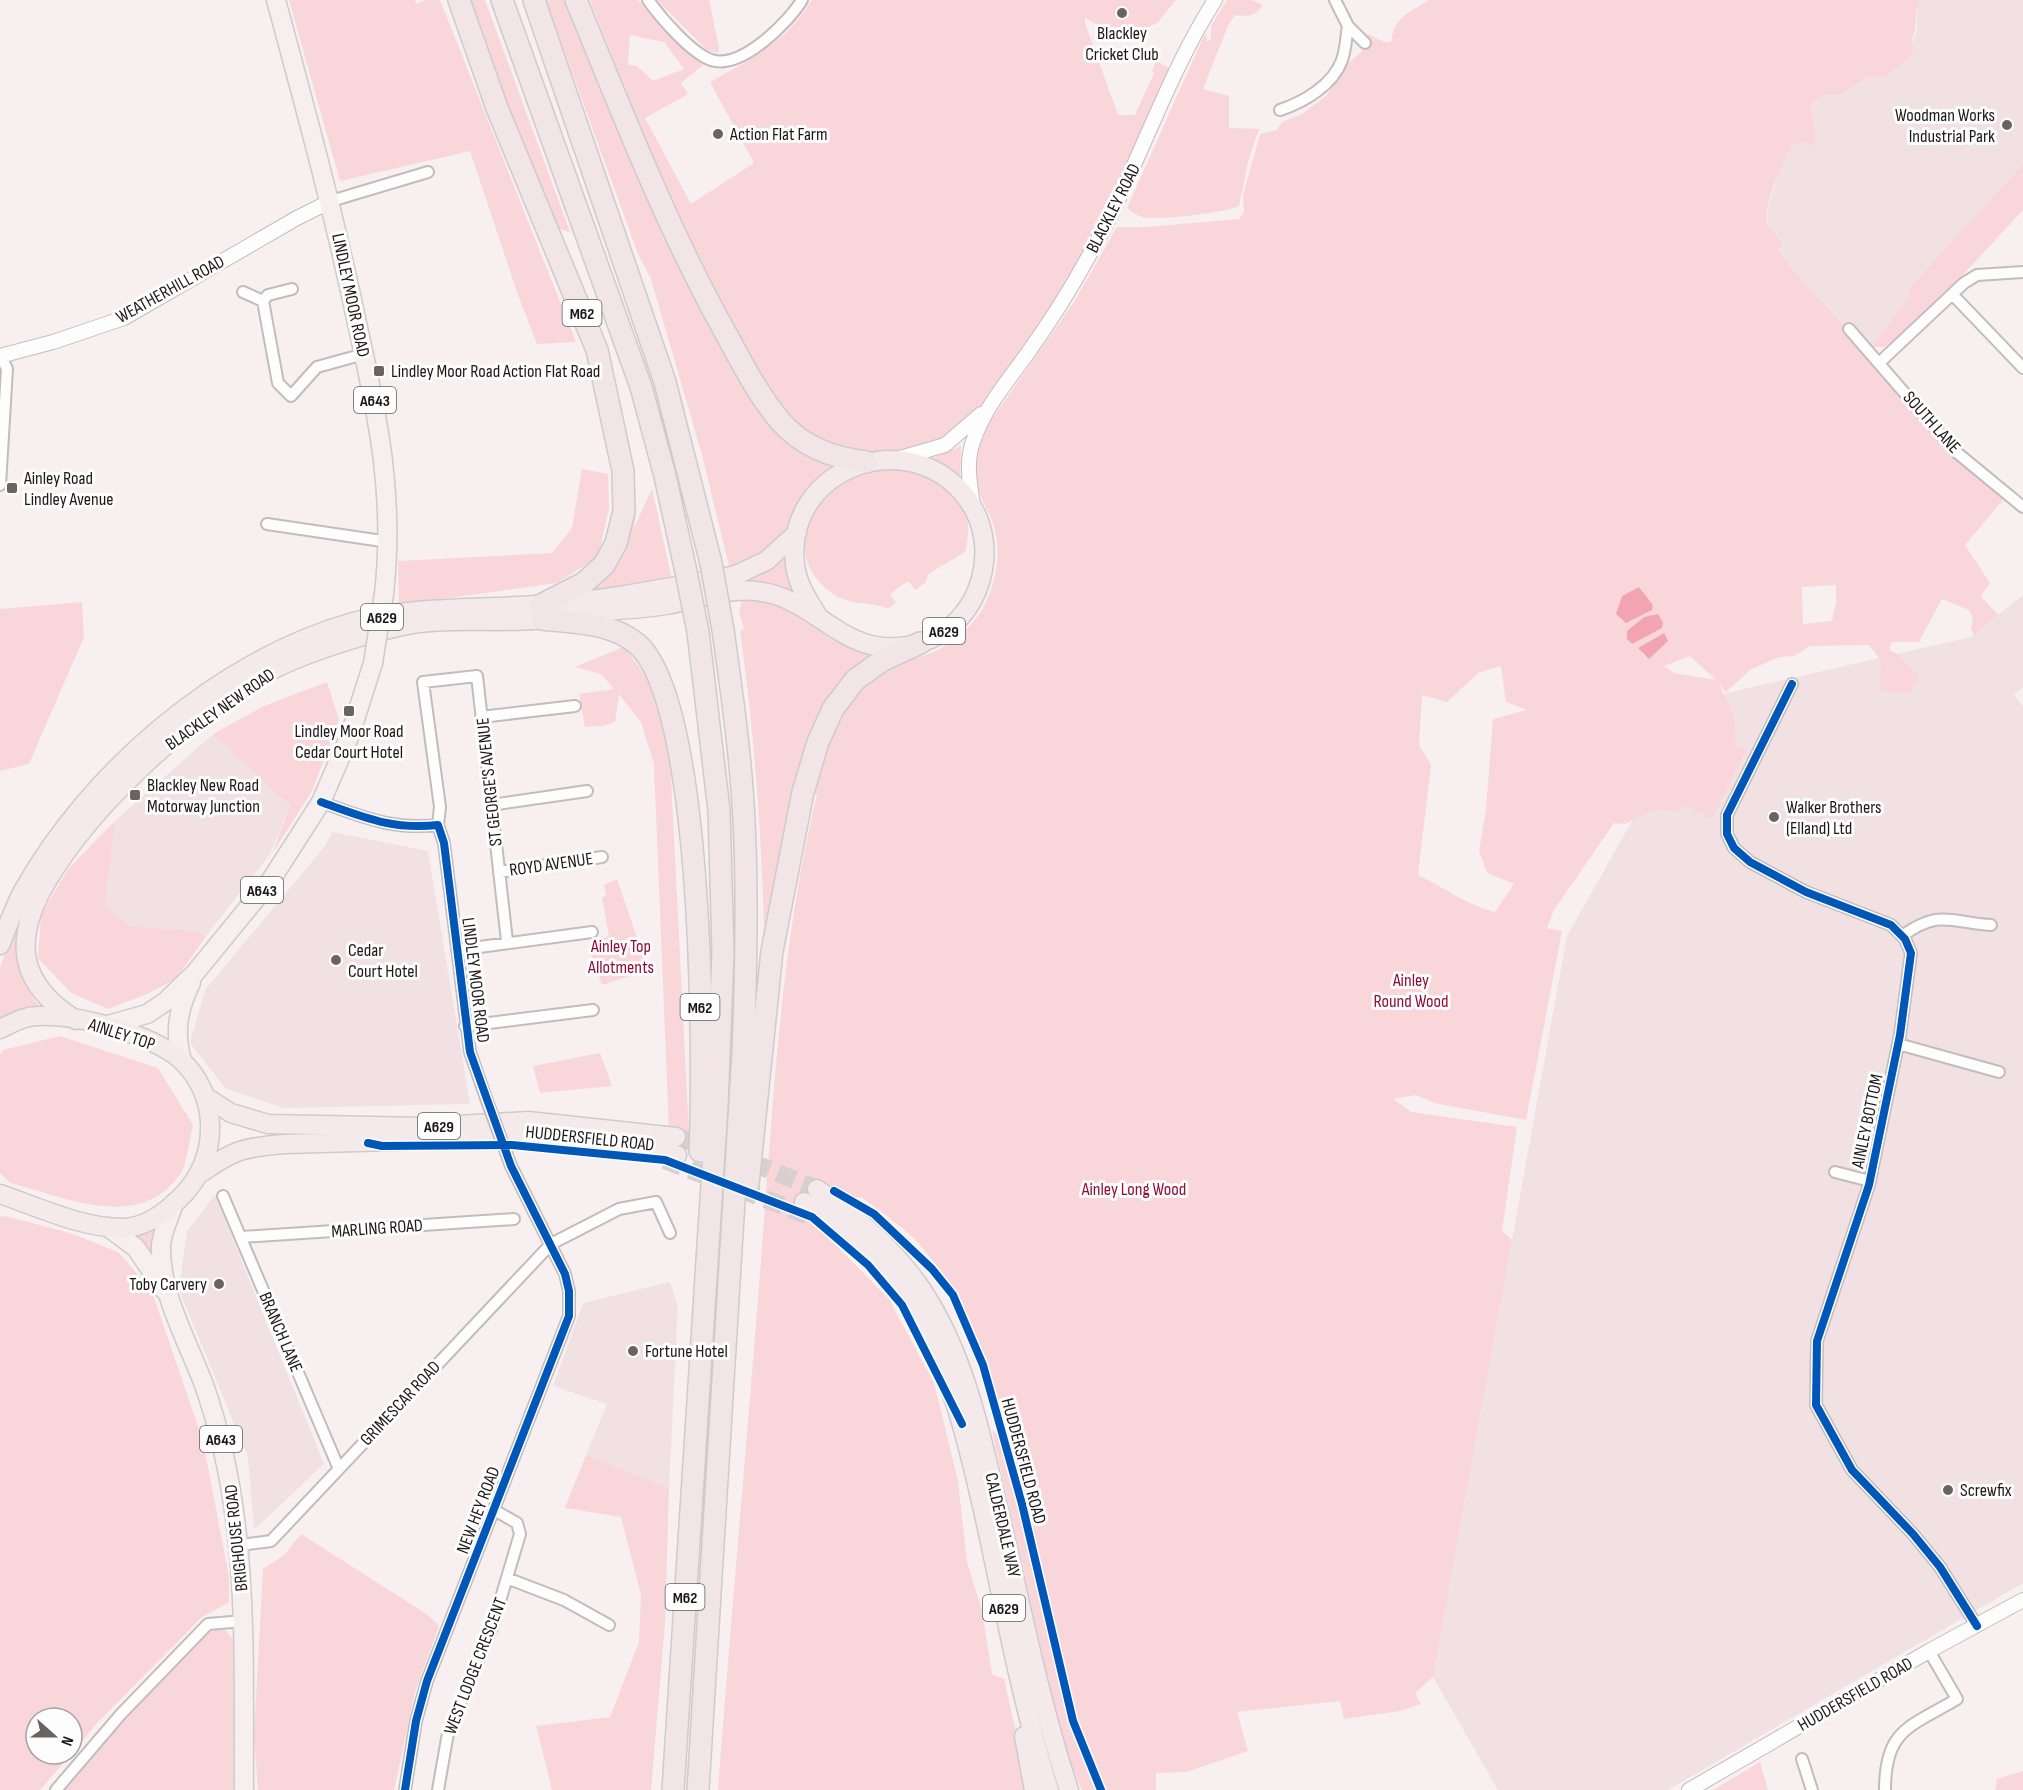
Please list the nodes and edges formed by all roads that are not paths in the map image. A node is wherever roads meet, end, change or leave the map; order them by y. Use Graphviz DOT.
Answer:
graph roads {
  1 [pos="276,0"];
  2 [pos="459,0"];
  3 [pos="502,0"];
  4 [pos="534,0"];
  5 [pos="576,0"];
  6 [pos="648,0"];
  7 [pos="802,0"];
  8 [pos="1215,0"];
  9 [pos="1335,0"];
  10 [pos="1348,26"];
  11 [pos="1365,43"];
  12 [pos="1280,110"];
  13 [pos="428,172"];
  14 [pos="331,201"];
  15 [pos="2023,272"];
  16 [pos="292,289"];
  17 [pos="243,292"];
  18 [pos="1953,295"];
  19 [pos="263,301"];
  20 [pos="1850,329"];
  21 [pos="364,354"];
  22 [pos="1,356"];
  23 [pos="1880,362"];
  24 [pos="2023,368"];
  25 [pos="991,404"];
  26 [pos="895,459"];
  27 [pos="866,462"];
  28 [pos="0,485"];
  29 [pos="2023,507"];
  30 [pos="974,508"];
  31 [pos="267,524"];
  32 [pos="797,533"];
  33 [pos="389,542"];
  34 [pos="542,612"];
  35 [pos="818,616"];
  36 [pos="920,643"];
  37 [pos="423,682"];
  38 [pos="1792,684"];
  39 [pos="575,706"];
  40 [pos="482,717"];
  41 [pos="587,791"];
  42 [pos="321,802"];
  43 [pos="490,805"];
  44 [pos="438,825"];
  45 [pos="602,857"];
  46 [pos="499,872"];
  47 [pos="1991,925"];
  48 [pos="592,932"];
  49 [pos="1902,936"];
  50 [pos="507,941"];
  51 [pos="0,945"];
  52 [pos="457,950"];
  53 [pos="195,973"];
  54 [pos="594,1010"];
  55 [pos="76,1020"];
  56 [pos="104,1026"];
  57 [pos="465,1026"];
  58 [pos="0,1029"];
  59 [pos="1898,1044"];
  60 [pos="182,1061"];
  61 [pos="1999,1072"];
  62 [pos="206,1097"];
  63 [pos="1835,1172"];
  64 [pos="199,1174"];
  65 [pos="1870,1181"];
  66 [pos="0,1194"];
  67 [pos="223,1196"];
  68 [pos="9,1199"];
  69 [pos="174,1203"];
  70 [pos="514,1219"];
  71 [pos="108,1227"];
  72 [pos="670,1233"];
  73 [pos="241,1237"];
  74 [pos="551,1244"];
  75 [pos="170,1297"];
  76 [pos="728,1310"];
  77 [pos="938,1335"];
  78 [pos="698,1403"];
  79 [pos="962,1424"];
  80 [pos="339,1469"];
  81 [pos="494,1510"];
  82 [pos="240,1545"];
  83 [pos="509,1579"];
  84 [pos="2023,1600"];
  85 [pos="1006,1618"];
  86 [pos="244,1622"];
  87 [pos="609,1625"];
  88 [pos="1977,1626"];
  89 [pos="1929,1651"];
  90 [pos="1802,1759"];
  91 [pos="56,1790"];
  92 [pos="244,1790"];
  93 [pos="405,1790"];
  94 [pos="438,1790"];
  95 [pos="673,1790"];
  96 [pos="698,1790"];
  97 [pos="1034,1790"];
  98 [pos="1049,1790"];
  99 [pos="1069,1790"];
  100 [pos="1689,1790"];
  101 [pos="1812,1790"];
  102 [pos="1885,1790"];
  1 -- 14 [label="main road, LINDLEY MOOR ROAD / A643"];
  2 -- 34 [label="highway, M62"];
  3 -- 78 [label="highway, M62, bridge"];
  4 -- 76 [label="highway, M62, bridge"];
  5 -- 27 [label="highway"];
  6 -- 7 [label="street"];
  8 -- 25 [label="street, BLACKLEY ROAD"];
  9 -- 10 [label="street"];
  10 -- 11 [label="street"];
  10 -- 12 [label="street"];
  13 -- 14 [label="street"];
  14 -- 21 [label="main road, LINDLEY MOOR ROAD / A643"];
  14 -- 22 [label="street, WEATHERHILL ROAD"];
  15 -- 18 [label="street"];
  16 -- 19 [label="street"];
  17 -- 19 [label="street"];
  18 -- 23 [label="street"];
  18 -- 24 [label="street"];
  19 -- 21 [label="street"];
  20 -- 23 [label="street, SOUTH LANE"];
  21 -- 33 [label="main road, LINDLEY MOOR ROAD / A643"];
  22 -- 28 [label="street"];
  23 -- 29 [label="street, SOUTH LANE"];
  25 -- 26 [label="street, BLACKLEY ROAD"];
  25 -- 30 [label="street, BLACKLEY ROAD"];
  26 -- 27 [label="highway, BLACKLEY NEW ROAD / A629"];
  26 -- 30 [label="highway, BLACKLEY NEW ROAD / A629"];
  27 -- 32 [label="highway, BLACKLEY NEW ROAD / A629"];
  30 -- 36 [label="highway, BLACKLEY NEW ROAD / A629"];
  31 -- 33 [label="street"];
  32 -- 34 [label="highway, BLACKLEY NEW ROAD / A629"];
  32 -- 35 [label="highway, BLACKLEY NEW ROAD / A629"];
  33 -- 42 [label="main road, LINDLEY MOOR ROAD / A643, bridge"];
  34 -- 35 [label="highway, BLACKLEY NEW ROAD / A629"];
  34 -- 51 [label="highway, BLACKLEY NEW ROAD / A629"];
  34 -- 55 [label="highway, BLACKLEY NEW ROAD / A629"];
  34 -- 78 [label="highway, M62"];
  35 -- 36 [label="highway, BLACKLEY NEW ROAD / A629"];
  36 -- 76 [label="highway, M62"];
  37 -- 40 [label="street, ST GEORGE'S AVENUE"];
  37 -- 44 [label="street, LINDLEY MOOR ROAD"];
  38 -- 49 [label="street"];
  39 -- 40 [label="street"];
  40 -- 43 [label="street, ST GEORGE'S AVENUE"];
  41 -- 43 [label="street"];
  42 -- 44 [label="street"];
  42 -- 53 [label="main road, LINDLEY MOOR ROAD / A643"];
  43 -- 46 [label="street, ST GEORGE'S AVENUE"];
  44 -- 52 [label="street, LINDLEY MOOR ROAD"];
  45 -- 46 [label="street, ROYD AVENUE"];
  46 -- 50 [label="street, ST GEORGE'S AVENUE"];
  47 -- 49 [label="street"];
  48 -- 50 [label="street"];
  49 -- 59 [label="street, AINLEY BOTTOM"];
  50 -- 52 [label="street"];
  52 -- 57 [label="street, LINDLEY MOOR ROAD"];
  53 -- 56 [label="main road, LINDLEY MOOR ROAD / A643"];
  53 -- 60 [label="main road, LINDLEY MOOR ROAD / A643"];
  54 -- 57 [label="street"];
  55 -- 56 [label="highway, AINLEY TOP / A629"];
  55 -- 58 [label="highway, AINLEY TOP / A629"];
  56 -- 60 [label="highway, AINLEY TOP / A629"];
  57 -- 74 [label="street, LINDLEY MOOR ROAD, bridge"];
  59 -- 61 [label="street"];
  59 -- 65 [label="street, AINLEY BOTTOM"];
  60 -- 62 [label="highway, AINLEY TOP / A629"];
  62 -- 64 [label="highway, AINLEY TOP / A629"];
  62 -- 64 [label="highway, HUDDERSFIELD ROAD / A629"];
  63 -- 65 [label="street, AINLEY BOTTOM"];
  64 -- 69 [label="highway, AINLEY TOP / A629"];
  65 -- 88 [label="street, AINLEY BOTTOM"];
  66 -- 68 [label="highway, AINLEY TOP / A629"];
  67 -- 73 [label="street, BRANCH LANE"];
  68 -- 71 [label="highway, AINLEY TOP / A629"];
  69 -- 71 [label="highway, AINLEY TOP / A629"];
  69 -- 75 [label="main road, A643"];
  70 -- 73 [label="street, MARLING ROAD"];
  71 -- 75 [label="main road, A643"];
  72 -- 74 [label="street, GRIMESCAR ROAD"];
  73 -- 80 [label="street, BRANCH LANE"];
  74 -- 80 [label="street, GRIMESCAR ROAD"];
  74 -- 81 [label="street, NEW HEY ROAD"];
  75 -- 82 [label="main road, BRIGHOUSE ROAD / A643"];
  76 -- 96 [label="highway, M62"];
  77 -- 79 [label="highway, CALDERDALE WAY / A629"];
  77 -- 79 [label="highway, A629"];
  77 -- 99 [label="highway, CALDERDALE WAY / A629"];
  78 -- 95 [label="highway, M62"];
  79 -- 85 [label="highway, CALDERDALE WAY / A629"];
  80 -- 82 [label="street, GRIMESCAR ROAD"];
  81 -- 83 [label="street, WEST LODGE CRESCENT"];
  81 -- 93 [label="street, NEW HEY ROAD"];
  82 -- 86 [label="main road, BRIGHOUSE ROAD / A643"];
  83 -- 87 [label="street, WEST LODGE CRESCENT"];
  83 -- 94 [label="street, WEST LODGE CRESCENT"];
  84 -- 88 [label="street, HUDDERSFIELD ROAD"];
  85 -- 97 [label="highway"];
  85 -- 98 [label="highway, CALDERDALE WAY / A629"];
  86 -- 91 [label="street"];
  86 -- 92 [label="main road, BRIGHOUSE ROAD / A643"];
  88 -- 89 [label="street, HUDDERSFIELD ROAD"];
  89 -- 100 [label="street, HUDDERSFIELD ROAD"];
  89 -- 102 [label="street"];
  90 -- 101 [label="street"];
}
